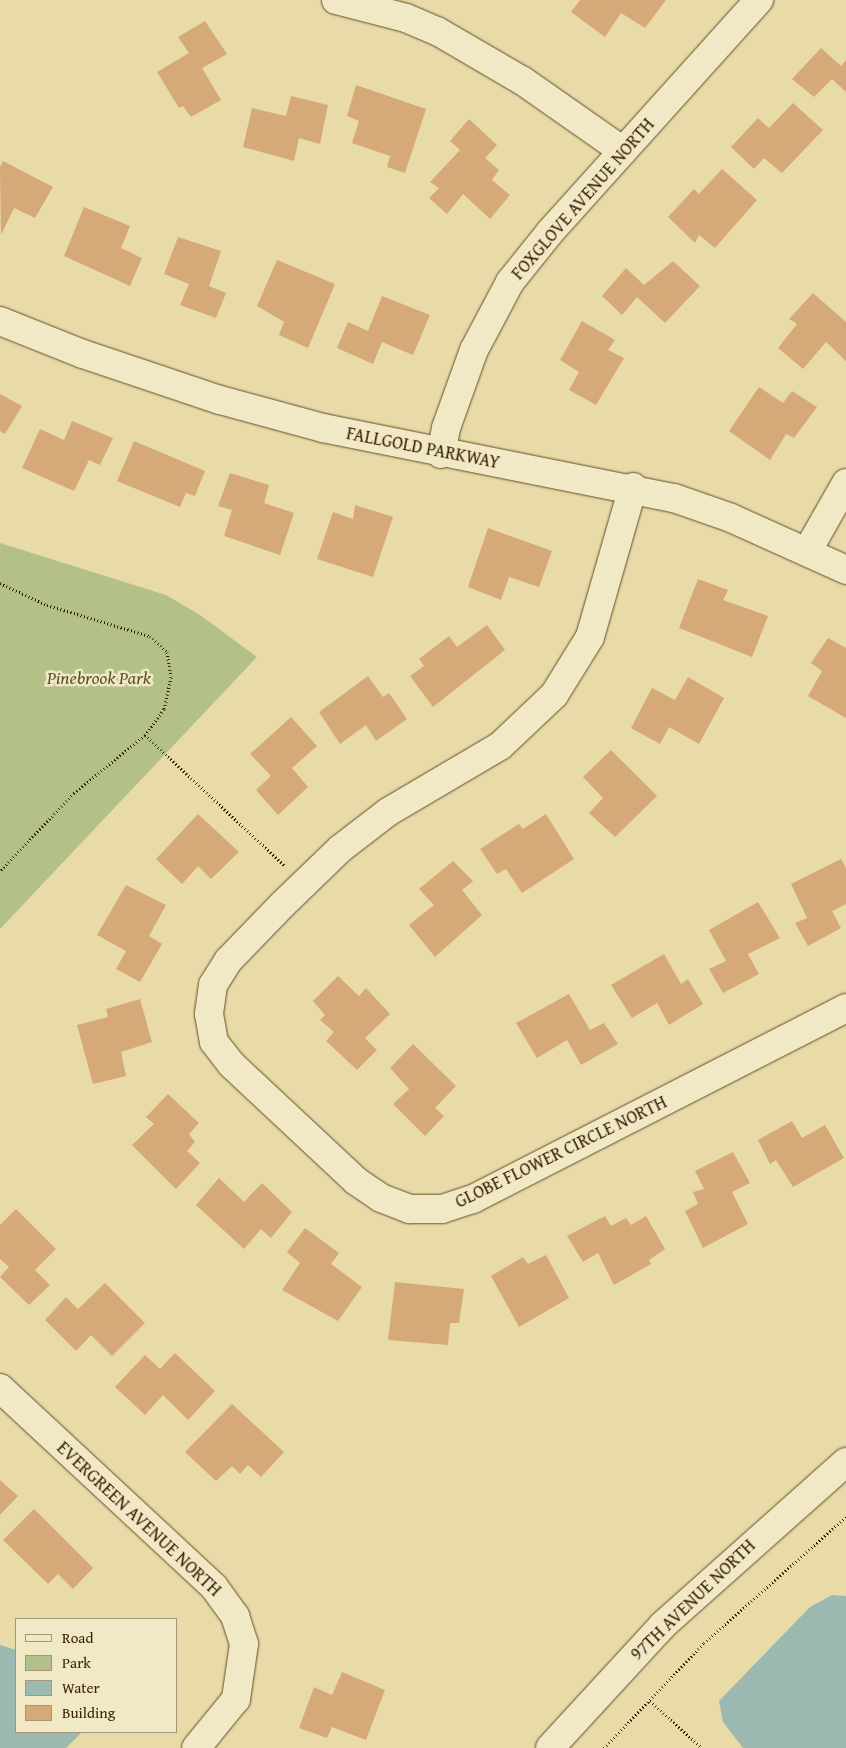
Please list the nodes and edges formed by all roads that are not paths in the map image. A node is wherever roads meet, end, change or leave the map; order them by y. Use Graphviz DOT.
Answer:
graph roads {
  1 [pos="336,0"];
  2 [pos="759,0"];
  3 [pos="623,151"];
  4 [pos="0,321"];
  5 [pos="441,454"];
  6 [pos="846,483"];
  7 [pos="633,487"];
  8 [pos="808,550"];
  9 [pos="846,570"];
  10 [pos="846,1008"];
  11 [pos="0,1388"];
  12 [pos="846,1462"];
  13 [pos="196,1748"];
  14 [pos="550,1748"];
  1 -- 3 [label="street"];
  2 -- 3 [label="street, FOXGLOVE AVENUE NORTH"];
  3 -- 5 [label="street, FOXGLOVE AVENUE NORTH"];
  4 -- 5 [label="street, FALLGOLD PARKWAY"];
  5 -- 7 [label="street, FALLGOLD PARKWAY"];
  6 -- 8 [label="street"];
  7 -- 8 [label="street, FALLGOLD PARKWAY"];
  7 -- 10 [label="street, GLOBE FLOWER CIRCLE NORTH"];
  8 -- 9 [label="street, FALLGOLD PARKWAY"];
  11 -- 13 [label="street, EVERGREEN AVENUE NORTH"];
  12 -- 14 [label="street, 97TH AVENUE NORTH"];
}
